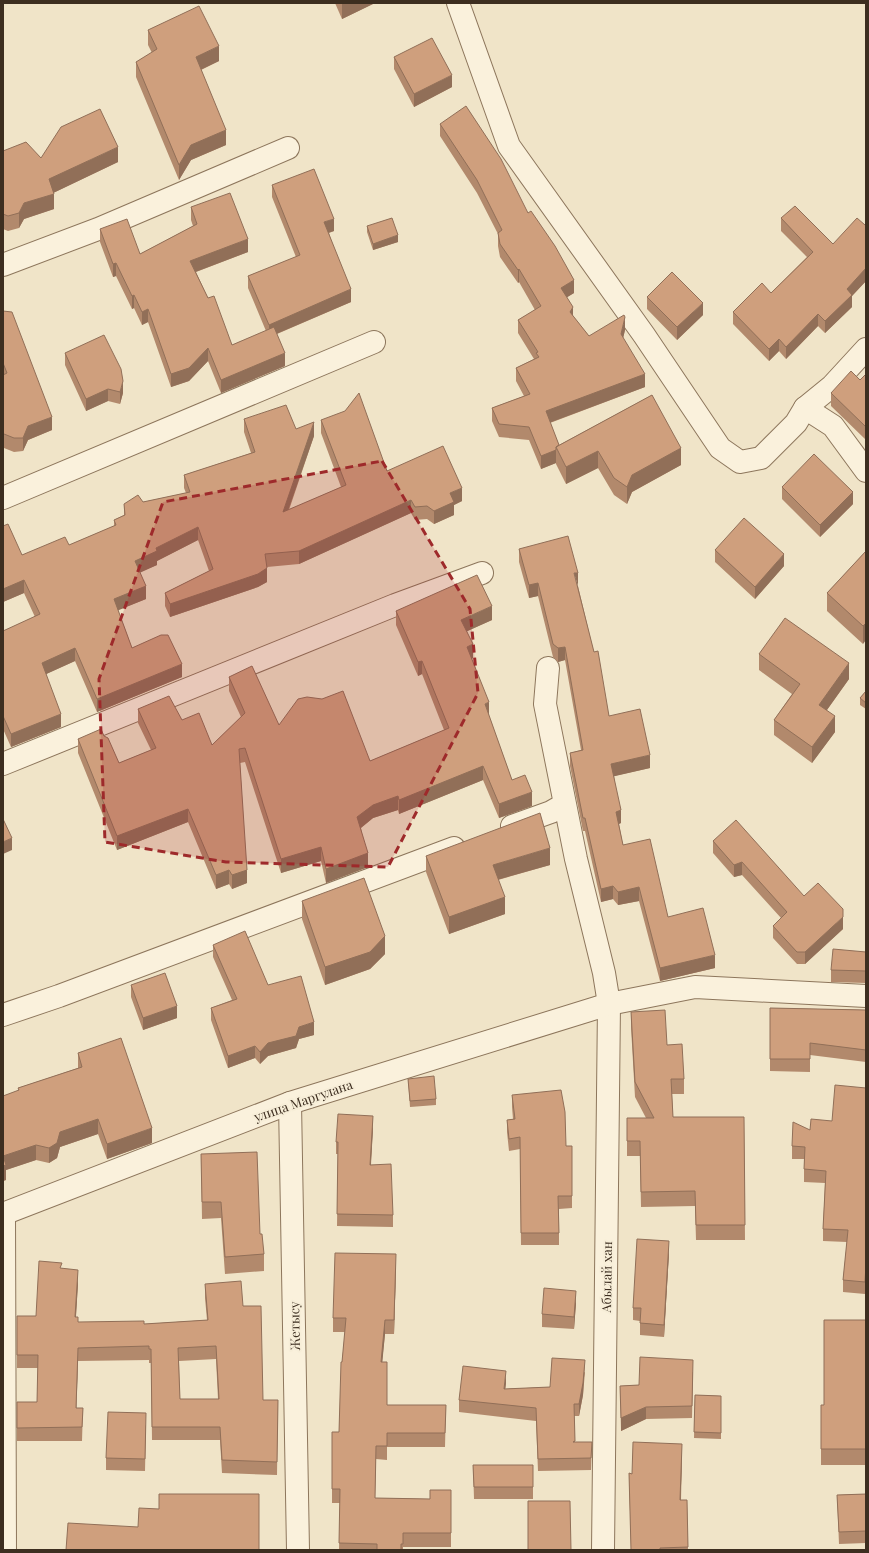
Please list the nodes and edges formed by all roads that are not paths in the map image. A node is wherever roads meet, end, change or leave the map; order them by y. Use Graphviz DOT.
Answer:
graph roads {
  1 [pos="458,3"];
  2 [pos="288,148"];
  3 [pos="3,265"];
  4 [pos="374,342"];
  5 [pos="866,349"];
  6 [pos="805,408"];
  7 [pos="866,471"];
  8 [pos="3,498"];
  9 [pos="482,573"];
  10 [pos="548,668"];
  11 [pos="3,764"];
  12 [pos="565,804"];
  13 [pos="492,834"];
  14 [pos="471,842"];
  15 [pos="866,996"];
  16 [pos="609,1004"];
  17 [pos="3,1015"];
  18 [pos="290,1103"];
  19 [pos="4,1213"];
  20 [pos="5,1550"];
  21 [pos="298,1550"];
  22 [pos="604,1550"];
  1 -- 6 [label="street"];
  2 -- 3 [label="street"];
  4 -- 8 [label="street"];
  5 -- 6 [label="street"];
  6 -- 7 [label="street"];
  9 -- 11 [label="street"];
  10 -- 12 [label="street, Абылай хан"];
  12 -- 13 [label="street"];
  12 -- 16 [label="street, Абылай хан"];
  14 -- 17 [label="street"];
  15 -- 16 [label="street, улица Маргулана"];
  16 -- 18 [label="street, улица Маргулана"];
  16 -- 22 [label="street, Абылай хан"];
  18 -- 19 [label="street, улица Маргулана"];
  18 -- 21 [label="street, Жетысу"];
  19 -- 20 [label="street"];
}
